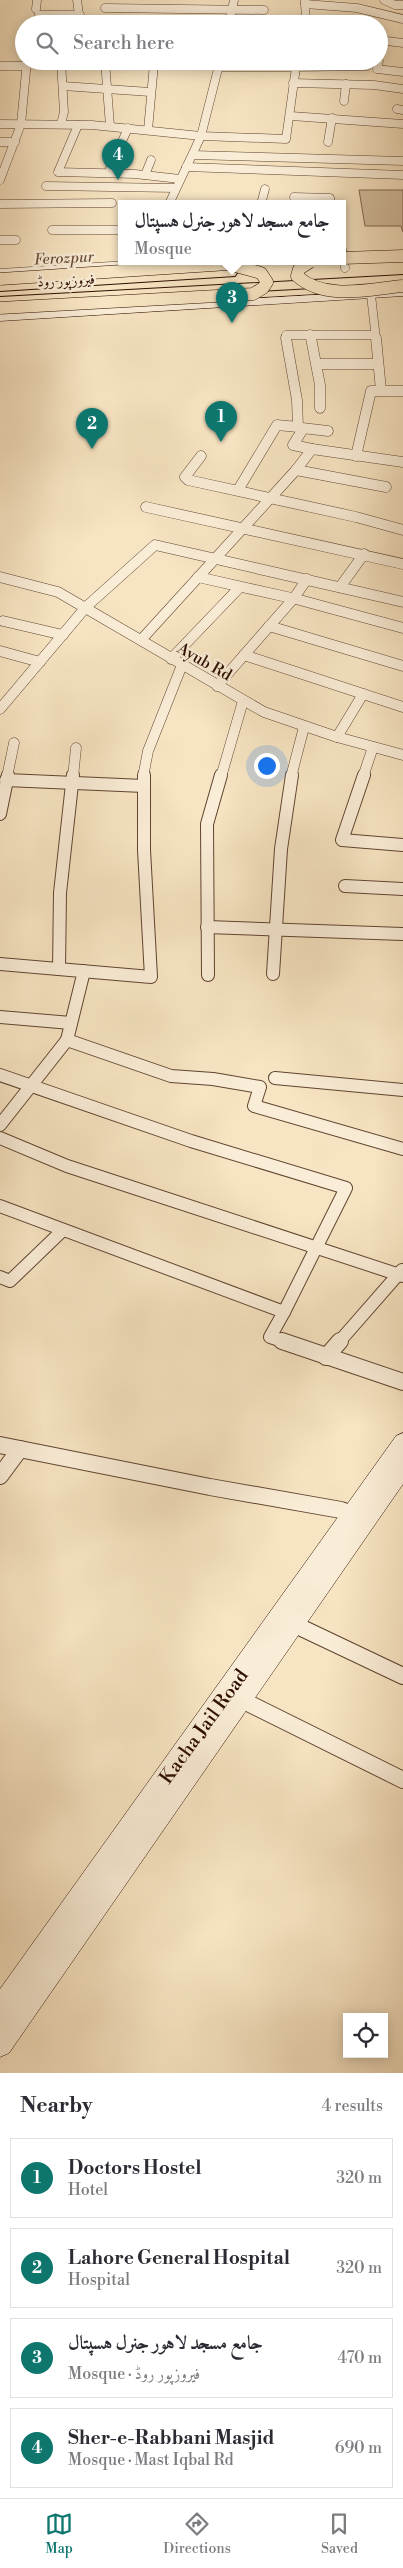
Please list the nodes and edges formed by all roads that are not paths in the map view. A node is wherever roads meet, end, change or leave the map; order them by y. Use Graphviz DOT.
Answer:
graph roads {
  1 [pos="37,0"];
  2 [pos="77,0"];
  3 [pos="104,0"];
  4 [pos="234,0"];
  5 [pos="384,0"];
  6 [pos="305,2"];
  7 [pos="403,5"];
  8 [pos="105,8"];
  9 [pos="232,9"];
  10 [pos="264,10"];
  11 [pos="80,15"];
  12 [pos="106,15"];
  13 [pos="231,15"];
  14 [pos="306,15"];
  15 [pos="376,15"];
  16 [pos="388,17"];
  17 [pos="403,19"];
  18 [pos="388,41"];
  19 [pos="403,43"];
  20 [pos="15,65"];
  21 [pos="0,66"];
  22 [pos="26,70"];
  23 [pos="62,70"];
  24 [pos="106,70"];
  25 [pos="153,70"];
  26 [pos="218,70"];
  27 [pos="296,70"];
  28 [pos="386,70"];
  29 [pos="403,72"];
  30 [pos="294,83"];
  31 [pos="346,84"];
  32 [pos="63,86"];
  33 [pos="107,88"];
  34 [pos="403,88"];
  35 [pos="150,92"];
  36 [pos="344,101"];
  37 [pos="291,116"];
  38 [pos="332,118"];
  39 [pos="0,124"];
  40 [pos="22,124"];
  41 [pos="61,124"];
  42 [pos="403,124"];
  43 [pos="78,125"];
  44 [pos="110,126"];
  45 [pos="128,128"];
  46 [pos="148,130"];
  47 [pos="201,136"];
  48 [pos="0,142"];
  49 [pos="15,142"];
  50 [pos="328,142"];
  51 [pos="192,155"];
  52 [pos="151,160"];
  53 [pos="403,160"];
  54 [pos="186,167"];
  55 [pos="108,173"];
  56 [pos="403,175"];
  57 [pos="145,176"];
  58 [pos="180,179"];
  59 [pos="0,180"];
  60 [pos="46,186"];
  61 [pos="175,188"];
  62 [pos="265,189"];
  63 [pos="294,197"];
  64 [pos="170,200"];
  65 [pos="262,200"];
  66 [pos="330,200"];
  67 [pos="112,203"];
  68 [pos="0,204"];
  69 [pos="52,230"];
  70 [pos="118,230"];
  71 [pos="0,240"];
  72 [pos="16,240"];
  73 [pos="403,256"];
  74 [pos="118,264"];
  75 [pos="346,264"];
  76 [pos="150,265"];
  77 [pos="213,265"];
  78 [pos="236,265"];
  79 [pos="314,265"];
  80 [pos="341,265"];
  81 [pos="403,265"];
  82 [pos="244,267"];
  83 [pos="198,268"];
  84 [pos="0,273"];
  85 [pos="148,277"];
  86 [pos="0,279"];
  87 [pos="403,279"];
  88 [pos="403,286"];
  89 [pos="0,287"];
  90 [pos="403,293"];
  91 [pos="371,295"];
  92 [pos="0,301"];
  93 [pos="0,308"];
  94 [pos="0,317"];
  95 [pos="310,334"];
  96 [pos="374,335"];
  97 [pos="317,364"];
  98 [pos="378,364"];
  99 [pos="381,390"];
  100 [pos="403,391"];
  101 [pos="320,408"];
  102 [pos="300,427"];
  103 [pos="328,431"];
  104 [pos="312,449"];
  105 [pos="200,456"];
  106 [pos="356,456"];
  107 [pos="403,462"];
  108 [pos="296,470"];
  109 [pos="386,487"];
  110 [pos="238,490"];
  111 [pos="272,498"];
  112 [pos="146,507"];
  113 [pos="245,527"];
  114 [pos="403,530"];
  115 [pos="364,554"];
  116 [pos="217,558"];
  117 [pos="403,564"];
  118 [pos="0,577"];
  119 [pos="198,577"];
  120 [pos="307,579"];
  121 [pos="240,587"];
  122 [pos="340,587"];
  123 [pos="294,598"];
  124 [pos="403,602"];
  125 [pos="86,607"];
  126 [pos="2,621"];
  127 [pos="269,626"];
  128 [pos="403,628"];
  129 [pos="62,635"];
  130 [pos="141,640"];
  131 [pos="0,651"];
  132 [pos="244,655"];
  133 [pos="40,662"];
  134 [pos="176,662"];
  135 [pos="403,666"];
  136 [pos="217,686"];
  137 [pos="363,694"];
  138 [pos="243,701"];
  139 [pos="403,707"];
  140 [pos="0,709"];
  141 [pos="304,726"];
  142 [pos="337,737"];
  143 [pos="14,743"];
  144 [pos="373,747"];
  145 [pos="76,748"];
  146 [pos="401,751"];
  147 [pos="6,780"];
  148 [pos="71,782"];
  149 [pos="144,786"];
  150 [pos="0,814"];
  151 [pos="403,845"];
  152 [pos="345,886"];
  153 [pos="403,889"];
  154 [pos="207,928"];
  155 [pos="277,929"];
  156 [pos="403,934"];
  157 [pos="0,964"];
  158 [pos="60,969"];
  159 [pos="84,971"];
  160 [pos="273,974"];
  161 [pos="208,975"];
  162 [pos="0,1017"];
  163 [pos="71,1023"];
  164 [pos="67,1040"];
  165 [pos="0,1075"];
  166 [pos="275,1078"];
  167 [pos="30,1086"];
  168 [pos="403,1090"];
  169 [pos="0,1125"];
  170 [pos="0,1138"];
  171 [pos="403,1149"];
  172 [pos="0,1206"];
  173 [pos="62,1230"];
  174 [pos="316,1248"];
  175 [pos="401,1273"];
  176 [pos="0,1277"];
  177 [pos="284,1312"];
  178 [pos="326,1357"];
  179 [pos="403,1382"];
  180 [pos="403,1442"];
  181 [pos="0,1445"];
  182 [pos="20,1449"];
  183 [pos="403,1466"];
  184 [pos="0,1476"];
  185 [pos="360,1516"];
  186 [pos="287,1621"];
  187 [pos="403,1676"];
  188 [pos="242,1700"];
  189 [pos="403,1780"];
  190 [pos="0,2010"];
  191 [pos="0,2044"];
  1 -- 11 [label="street"];
  2 -- 11 [label="street"];
  3 -- 8 [label="street"];
  4 -- 9 [label="street"];
  5 -- 7 [label="street"];
  6 -- 14 [label="street"];
  6 -- 15 [label="street"];
  8 -- 9 [label="street"];
  8 -- 12 [label="street"];
  9 -- 10 [label="street"];
  9 -- 13 [label="street"];
  16 -- 17 [label="street"];
  18 -- 19 [label="street"];
  20 -- 21 [label="street"];
  22 -- 40 [label="street"];
  23 -- 32 [label="street"];
  24 -- 33 [label="street"];
  25 -- 35 [label="street"];
  26 -- 47 [label="street"];
  27 -- 30 [label="street"];
  28 -- 29 [label="street"];
  30 -- 31 [label="street"];
  30 -- 37 [label="street"];
  31 -- 34 [label="street"];
  31 -- 36 [label="street"];
  32 -- 33 [label="street"];
  32 -- 41 [label="street"];
  33 -- 35 [label="street"];
  33 -- 44 [label="street"];
  35 -- 46 [label="street"];
  37 -- 38 [label="street"];
  37 -- 47 [label="street"];
  38 -- 42 [label="street"];
  38 -- 50 [label="street"];
  39 -- 40 [label="street"];
  40 -- 41 [label="street"];
  40 -- 49 [label="street"];
  41 -- 43 [label="street"];
  43 -- 44 [label="street"];
  43 -- 55 [label="street"];
  44 -- 45 [label="street"];
  45 -- 46 [label="street"];
  45 -- 55 [label="street"];
  46 -- 47 [label="street"];
  47 -- 51 [label="street"];
  48 -- 49 [label="street"];
  49 -- 59 [label="street"];
  51 -- 53 [label="street"];
  51 -- 54 [label="street"];
  52 -- 57 [label="street"];
  54 -- 56 [label="street"];
  54 -- 58 [label="street"];
  55 -- 57 [label="street"];
  57 -- 58 [label="street"];
  58 -- 61 [label="street"];
  60 -- 61 [label="street"];
  61 -- 64 [label="street"];
  62 -- 65 [label="street"];
  63 -- 66 [label="street"];
  67 -- 68 [label="street"];
  69 -- 70 [label="street"];
  71 -- 72 [label="street"];
  73 -- 75 [label="main road, bridge"];
  74 -- 84 [label="street"];
  76 -- 85 [label="street"];
  77 -- 86 [label="main road, bridge"];
  78 -- 93 [label="main road, bridge"];
  79 -- 82 [label="main road, فیروزپور روڈ"];
  79 -- 88 [label="main road, bridge"];
  80 -- 81 [label="main road"];
  82 -- 83 [label="main road, فیروزپور روڈ"];
  83 -- 85 [label="main road, فیروزپور روڈ"];
  85 -- 89 [label="main road, فیروزپور روڈ"];
  87 -- 92 [label="main road, فیروزپور روڈ"];
  90 -- 91 [label="main road"];
  91 -- 94 [label="main road"];
  91 -- 96 [label="street"];
  95 -- 96 [label="street"];
  95 -- 97 [label="street"];
  95 -- 102 [label="street"];
  96 -- 98 [label="street"];
  97 -- 98 [label="street"];
  97 -- 101 [label="street"];
  98 -- 99 [label="street"];
  99 -- 100 [label="street"];
  99 -- 106 [label="street"];
  102 -- 103 [label="street"];
  102 -- 104 [label="street"];
  102 -- 110 [label="street"];
  104 -- 106 [label="street"];
  104 -- 108 [label="street"];
  105 -- 110 [label="street"];
  106 -- 107 [label="street"];
  108 -- 109 [label="street"];
  108 -- 111 [label="street"];
  110 -- 111 [label="street"];
  111 -- 113 [label="street"];
  111 -- 114 [label="street"];
  112 -- 113 [label="street"];
  113 -- 115 [label="street"];
  113 -- 116 [label="street"];
  115 -- 117 [label="street"];
  115 -- 122 [label="street"];
  116 -- 119 [label="street"];
  116 -- 120 [label="street"];
  116 -- 125 [label="street"];
  118 -- 125 [label="street, Ayub Rd"];
  119 -- 121 [label="street"];
  119 -- 130 [label="street"];
  120 -- 122 [label="street"];
  120 -- 123 [label="street"];
  121 -- 123 [label="street"];
  121 -- 134 [label="street"];
  122 -- 124 [label="street"];
  123 -- 127 [label="street"];
  123 -- 128 [label="street"];
  125 -- 129 [label="street"];
  125 -- 130 [label="street, Ayub Rd"];
  126 -- 129 [label="street"];
  127 -- 132 [label="street"];
  127 -- 135 [label="street"];
  129 -- 133 [label="street"];
  130 -- 134 [label="street, Ayub Rd"];
  131 -- 133 [label="street"];
  132 -- 136 [label="street"];
  132 -- 137 [label="street"];
  133 -- 140 [label="street"];
  134 -- 136 [label="street, Ayub Rd"];
  134 -- 149 [label="street"];
  136 -- 138 [label="street, Ayub Rd"];
  137 -- 139 [label="street"];
  137 -- 142 [label="street"];
  138 -- 141 [label="street, Ayub Rd"];
  138 -- 154 [label="street"];
  141 -- 142 [label="street, Ayub Rd"];
  141 -- 155 [label="street"];
  142 -- 144 [label="street, Ayub Rd"];
  143 -- 147 [label="street"];
  144 -- 146 [label="street, Ayub Rd"];
  144 -- 151 [label="street"];
  145 -- 148 [label="street"];
  147 -- 148 [label="street"];
  147 -- 150 [label="street"];
  148 -- 149 [label="street"];
  148 -- 158 [label="street"];
  149 -- 159 [label="street"];
  152 -- 153 [label="street"];
  154 -- 155 [label="street"];
  154 -- 161 [label="street"];
  155 -- 156 [label="street"];
  155 -- 160 [label="street"];
  157 -- 158 [label="street"];
  158 -- 159 [label="street"];
  159 -- 163 [label="street"];
  162 -- 163 [label="street"];
  163 -- 164 [label="street"];
  164 -- 167 [label="street"];
  164 -- 171 [label="street"];
  165 -- 167 [label="street"];
  166 -- 168 [label="street"];
  167 -- 169 [label="street"];
  167 -- 174 [label="street"];
  170 -- 174 [label="street"];
  172 -- 173 [label="street"];
  173 -- 176 [label="street"];
  173 -- 177 [label="street"];
  174 -- 175 [label="street"];
  174 -- 177 [label="street"];
  175 -- 178 [label="street"];
  177 -- 178 [label="street"];
  178 -- 179 [label="street"];
  180 -- 185 [label="main road"];
  181 -- 182 [label="street"];
  182 -- 184 [label="street"];
  182 -- 185 [label="street"];
  183 -- 185 [label="main road"];
  185 -- 186 [label="main road"];
  186 -- 187 [label="street"];
  186 -- 188 [label="main road"];
  186 -- 190 [label="main road, Kacha Jail Road"];
  188 -- 189 [label="street"];
  188 -- 191 [label="main road"];
}
